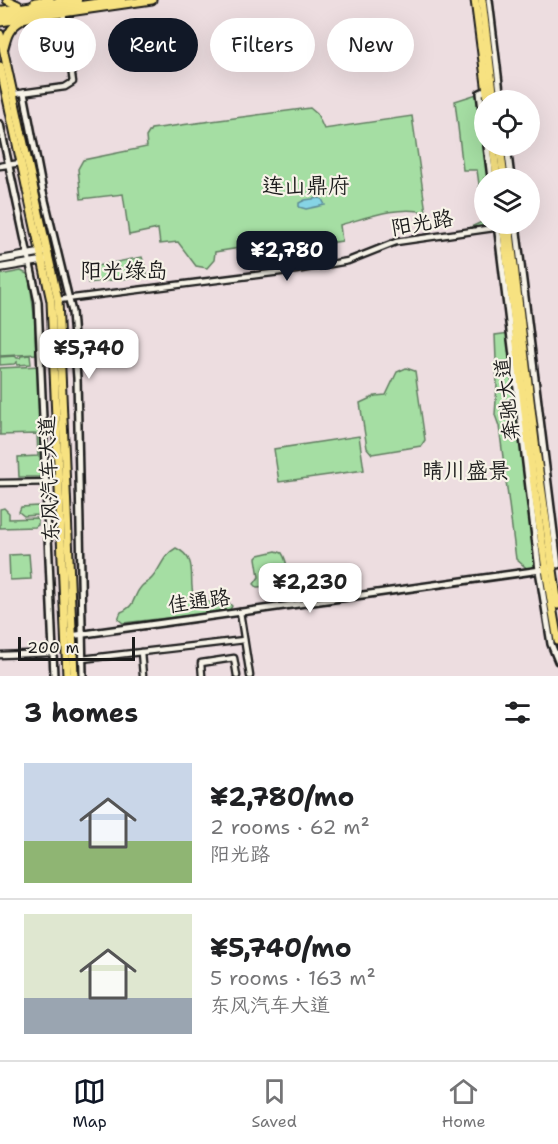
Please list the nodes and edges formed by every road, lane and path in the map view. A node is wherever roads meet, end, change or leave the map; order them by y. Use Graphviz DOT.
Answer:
graph roads {
  1 [pos="7,0"];
  2 [pos="50,0"];
  3 [pos="77,0"];
  4 [pos="121,0"];
  5 [pos="152,0"];
  6 [pos="475,0"];
  7 [pos="482,0"];
  8 [pos="489,0"];
  9 [pos="18,5"];
  10 [pos="0,10"];
  11 [pos="63,12"];
  12 [pos="28,18"];
  13 [pos="18,19"];
  14 [pos="0,20"];
  15 [pos="18,23"];
  16 [pos="0,34"];
  17 [pos="4,51"];
  18 [pos="0,66"];
  19 [pos="487,90"];
  20 [pos="493,90"];
  21 [pos="500,90"];
  22 [pos="24,93"];
  23 [pos="15,94"];
  24 [pos="0,124"];
  25 [pos="503,156"];
  26 [pos="507,156"];
  27 [pos="21,163"];
  28 [pos="9,165"];
  29 [pos="0,166"];
  30 [pos="506,167"];
  31 [pos="474,230"];
  32 [pos="506,234"];
  33 [pos="506,234"];
  34 [pos="28,255"];
  35 [pos="45,256"];
  36 [pos="0,260"];
  37 [pos="30,263"];
  38 [pos="0,268"];
  39 [pos="68,298"];
  40 [pos="58,300"];
  41 [pos="46,482"];
  42 [pos="58,482"];
  43 [pos="0,483"];
  44 [pos="548,568"];
  45 [pos="558,605"];
  46 [pos="240,612"];
  47 [pos="81,634"];
  48 [pos="69,636"];
  49 [pos="244,640"];
  50 [pos="558,641"];
  51 [pos="141,652"];
  52 [pos="53,653"];
  53 [pos="0,655"];
  54 [pos="82,660"];
  55 [pos="558,661"];
  56 [pos="54,676"];
  57 [pos="67,676"];
  58 [pos="75,676"];
  59 [pos="83,676"];
  60 [pos="143,676"];
  61 [pos="202,676"];
  62 [pos="237,676"];
  63 [pos="250,676"];
  1 -- 9 [label="main road"];
  2 -- 9 [label="main road"];
  3 -- 10 [label="highway"];
  4 -- 14 [label="highway"];
  5 -- 11 [label="main road"];
  6 -- 19 [label="main road"];
  7 -- 20 [label="main road"];
  8 -- 21 [label="street"];
  9 -- 10 [label="main road"];
  11 -- 12 [label="main road"];
  11 -- 22 [label="street"];
  13 -- 14 [label="main road"];
  15 -- 17 [label="main road"];
  16 -- 17 [label="main road, 东风汽车大道"];
  17 -- 23 [label="main road, 东风汽车大道"];
  18 -- 27 [label="main road, 东风汽车大道"];
  22 -- 23 [label="street"];
  22 -- 39 [label="street"];
  23 -- 35 [label="main road, 东风汽车大道"];
  24 -- 28 [label="street"];
  25 -- 30 [label="main road"];
  26 -- 30 [label="street"];
  27 -- 28 [label="street"];
  27 -- 35 [label="main road, 东风汽车大道"];
  28 -- 29 [label="street"];
  28 -- 34 [label="street"];
  31 -- 39 [label="street, 阳光路"];
  32 -- 44 [label="main road, 奔驰大道"];
  33 -- 44 [label="street"];
  34 -- 35 [label="main road"];
  34 -- 36 [label="main road"];
  34 -- 37 [label="street"];
  35 -- 37 [label="main road"];
  35 -- 40 [label="main road, 东风汽车大道"];
  35 -- 42 [label="main road, 东风汽车大道"];
  37 -- 38 [label="main road"];
  37 -- 41 [label="street"];
  39 -- 40 [label="street, 阳光路"];
  39 -- 47 [label="street"];
  40 -- 48 [label="main road, 东风汽车大道"];
  41 -- 42 [label="street"];
  41 -- 43 [label="street"];
  41 -- 52 [label="street"];
  42 -- 48 [label="main road, 东风汽车大道"];
  44 -- 45 [label="main road, 奔驰大道"];
  44 -- 46 [label="street, 佳通路"];
  44 -- 50 [label="main road, 奔驰大道"];
  44 -- 55 [label="street"];
  46 -- 47 [label="street, 佳通路"];
  46 -- 49 [label="street"];
  47 -- 48 [label="street, 佳通路"];
  47 -- 54 [label="street"];
  48 -- 57 [label="main road, 东风汽车大道"];
  48 -- 58 [label="main road, 东风汽车大道"];
  49 -- 51 [label="street"];
  49 -- 63 [label="street"];
  51 -- 54 [label="street"];
  51 -- 60 [label="street"];
  52 -- 53 [label="street"];
  52 -- 56 [label="street"];
  54 -- 59 [label="street"];
  61 -- 62 [label="street"];
}
